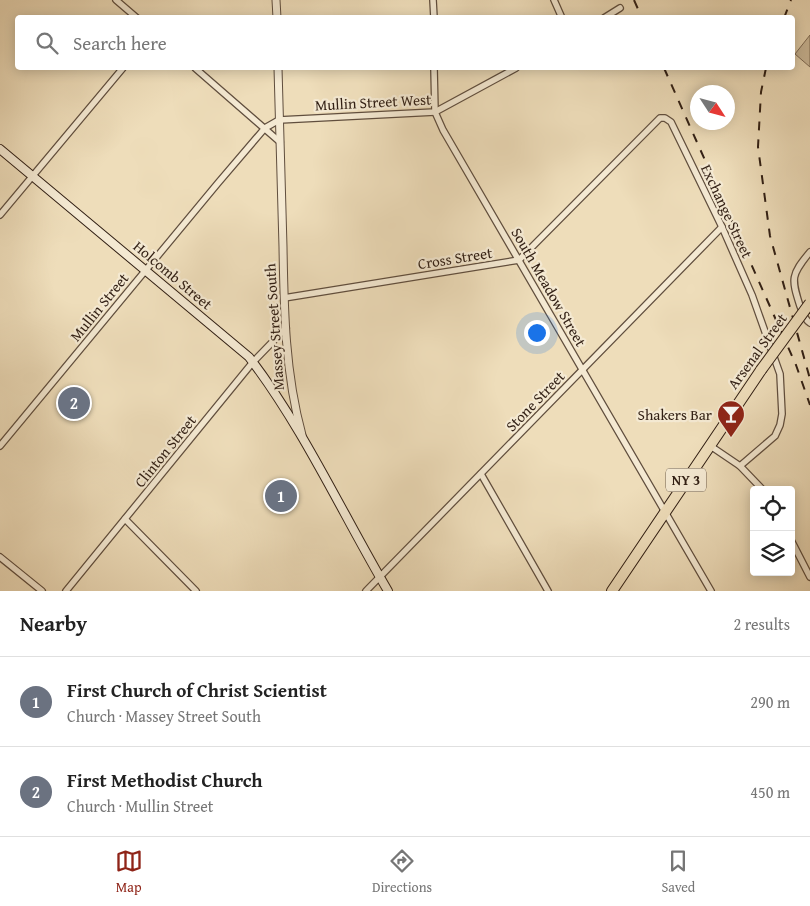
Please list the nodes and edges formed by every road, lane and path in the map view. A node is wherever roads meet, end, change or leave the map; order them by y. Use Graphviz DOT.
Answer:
graph roads {
  1 [pos="116,0"];
  2 [pos="276,0"];
  3 [pos="433,0"];
  4 [pos="554,0"];
  5 [pos="620,8"];
  6 [pos="134,15"];
  7 [pos="277,15"];
  8 [pos="434,15"];
  9 [pos="561,15"];
  10 [pos="609,15"];
  11 [pos="121,70"];
  12 [pos="197,70"];
  13 [pos="278,70"];
  14 [pos="434,70"];
  15 [pos="512,70"];
  16 [pos="435,112"];
  17 [pos="279,120"];
  18 [pos="265,128"];
  19 [pos="280,142"];
  20 [pos="0,149"];
  21 [pos="32,176"];
  22 [pos="0,215"];
  23 [pos="722,227"];
  24 [pos="810,252"];
  25 [pos="519,260"];
  26 [pos="146,270"];
  27 [pos="284,298"];
  28 [pos="810,303"];
  29 [pos="810,323"];
  30 [pos="286,328"];
  31 [pos="253,362"];
  32 [pos="583,370"];
  33 [pos="304,443"];
  34 [pos="709,445"];
  35 [pos="0,446"];
  36 [pos="740,466"];
  37 [pos="481,474"];
  38 [pos="758,486"];
  39 [pos="665,512"];
  40 [pos="124,519"];
  41 [pos="795,548"];
  42 [pos="0,557"];
  43 [pos="380,577"];
  44 [pos="810,577"];
  45 [pos="42,591"];
  46 [pos="66,591"];
  47 [pos="196,591"];
  48 [pos="366,591"];
  49 [pos="388,591"];
  50 [pos="548,591"];
  51 [pos="612,591"];
  52 [pos="711,591"];
  1 -- 6 [label="street"];
  2 -- 7 [label="street"];
  3 -- 8 [label="street"];
  4 -- 9 [label="street"];
  5 -- 10 [label="street"];
  11 -- 21 [label="street"];
  12 -- 18 [label="street"];
  13 -- 17 [label="street, Massey Street South"];
  14 -- 16 [label="street, South Meadow Street"];
  15 -- 16 [label="street, Mullin Street West"];
  16 -- 17 [label="street, Mullin Street West"];
  16 -- 25 [label="street, South Meadow Street"];
  17 -- 18 [label="street, Mullin Street"];
  17 -- 19 [label="street, Massey Street South"];
  18 -- 19 [label="street"];
  18 -- 26 [label="street, Mullin Street"];
  19 -- 27 [label="street, Massey Street South"];
  20 -- 21 [label="main road, Holcomb Street"];
  21 -- 22 [label="street"];
  21 -- 26 [label="main road, Holcomb Street"];
  23 -- 25 [label="street, Exchange Street"];
  23 -- 32 [label="street, Stone Street"];
  23 -- 36 [label="street, Exchange Street"];
  24 -- 29 [label="street"];
  25 -- 27 [label="street, Cross Street"];
  25 -- 32 [label="street, South Meadow Street"];
  26 -- 31 [label="main road, Holcomb Street"];
  26 -- 35 [label="street, Mullin Street"];
  27 -- 30 [label="street, Massey Street South"];
  28 -- 34 [label="highway, Arsenal Street / NY 3, bridge"];
  30 -- 31 [label="street, Clinton Street"];
  30 -- 33 [label="street, Massey Street South"];
  31 -- 33 [label="main road, Holcomb Street"];
  31 -- 40 [label="street, Clinton Street"];
  32 -- 37 [label="street, Stone Street"];
  32 -- 39 [label="street, South Meadow Street"];
  33 -- 43 [label="main road, Massey Street South"];
  34 -- 36 [label="street"];
  34 -- 39 [label="highway, Arsenal Street / NY 3"];
  36 -- 38 [label="street"];
  37 -- 43 [label="street, Stone Street"];
  37 -- 50 [label="street"];
  39 -- 51 [label="highway, Arsenal Street / NY 3"];
  39 -- 52 [label="street, South Meadow Street"];
  40 -- 46 [label="street, Clinton Street"];
  40 -- 47 [label="street"];
  41 -- 44 [label="street"];
  42 -- 45 [label="street"];
  43 -- 48 [label="street, Stone Street"];
  43 -- 49 [label="main road, Massey Street South"];
}
